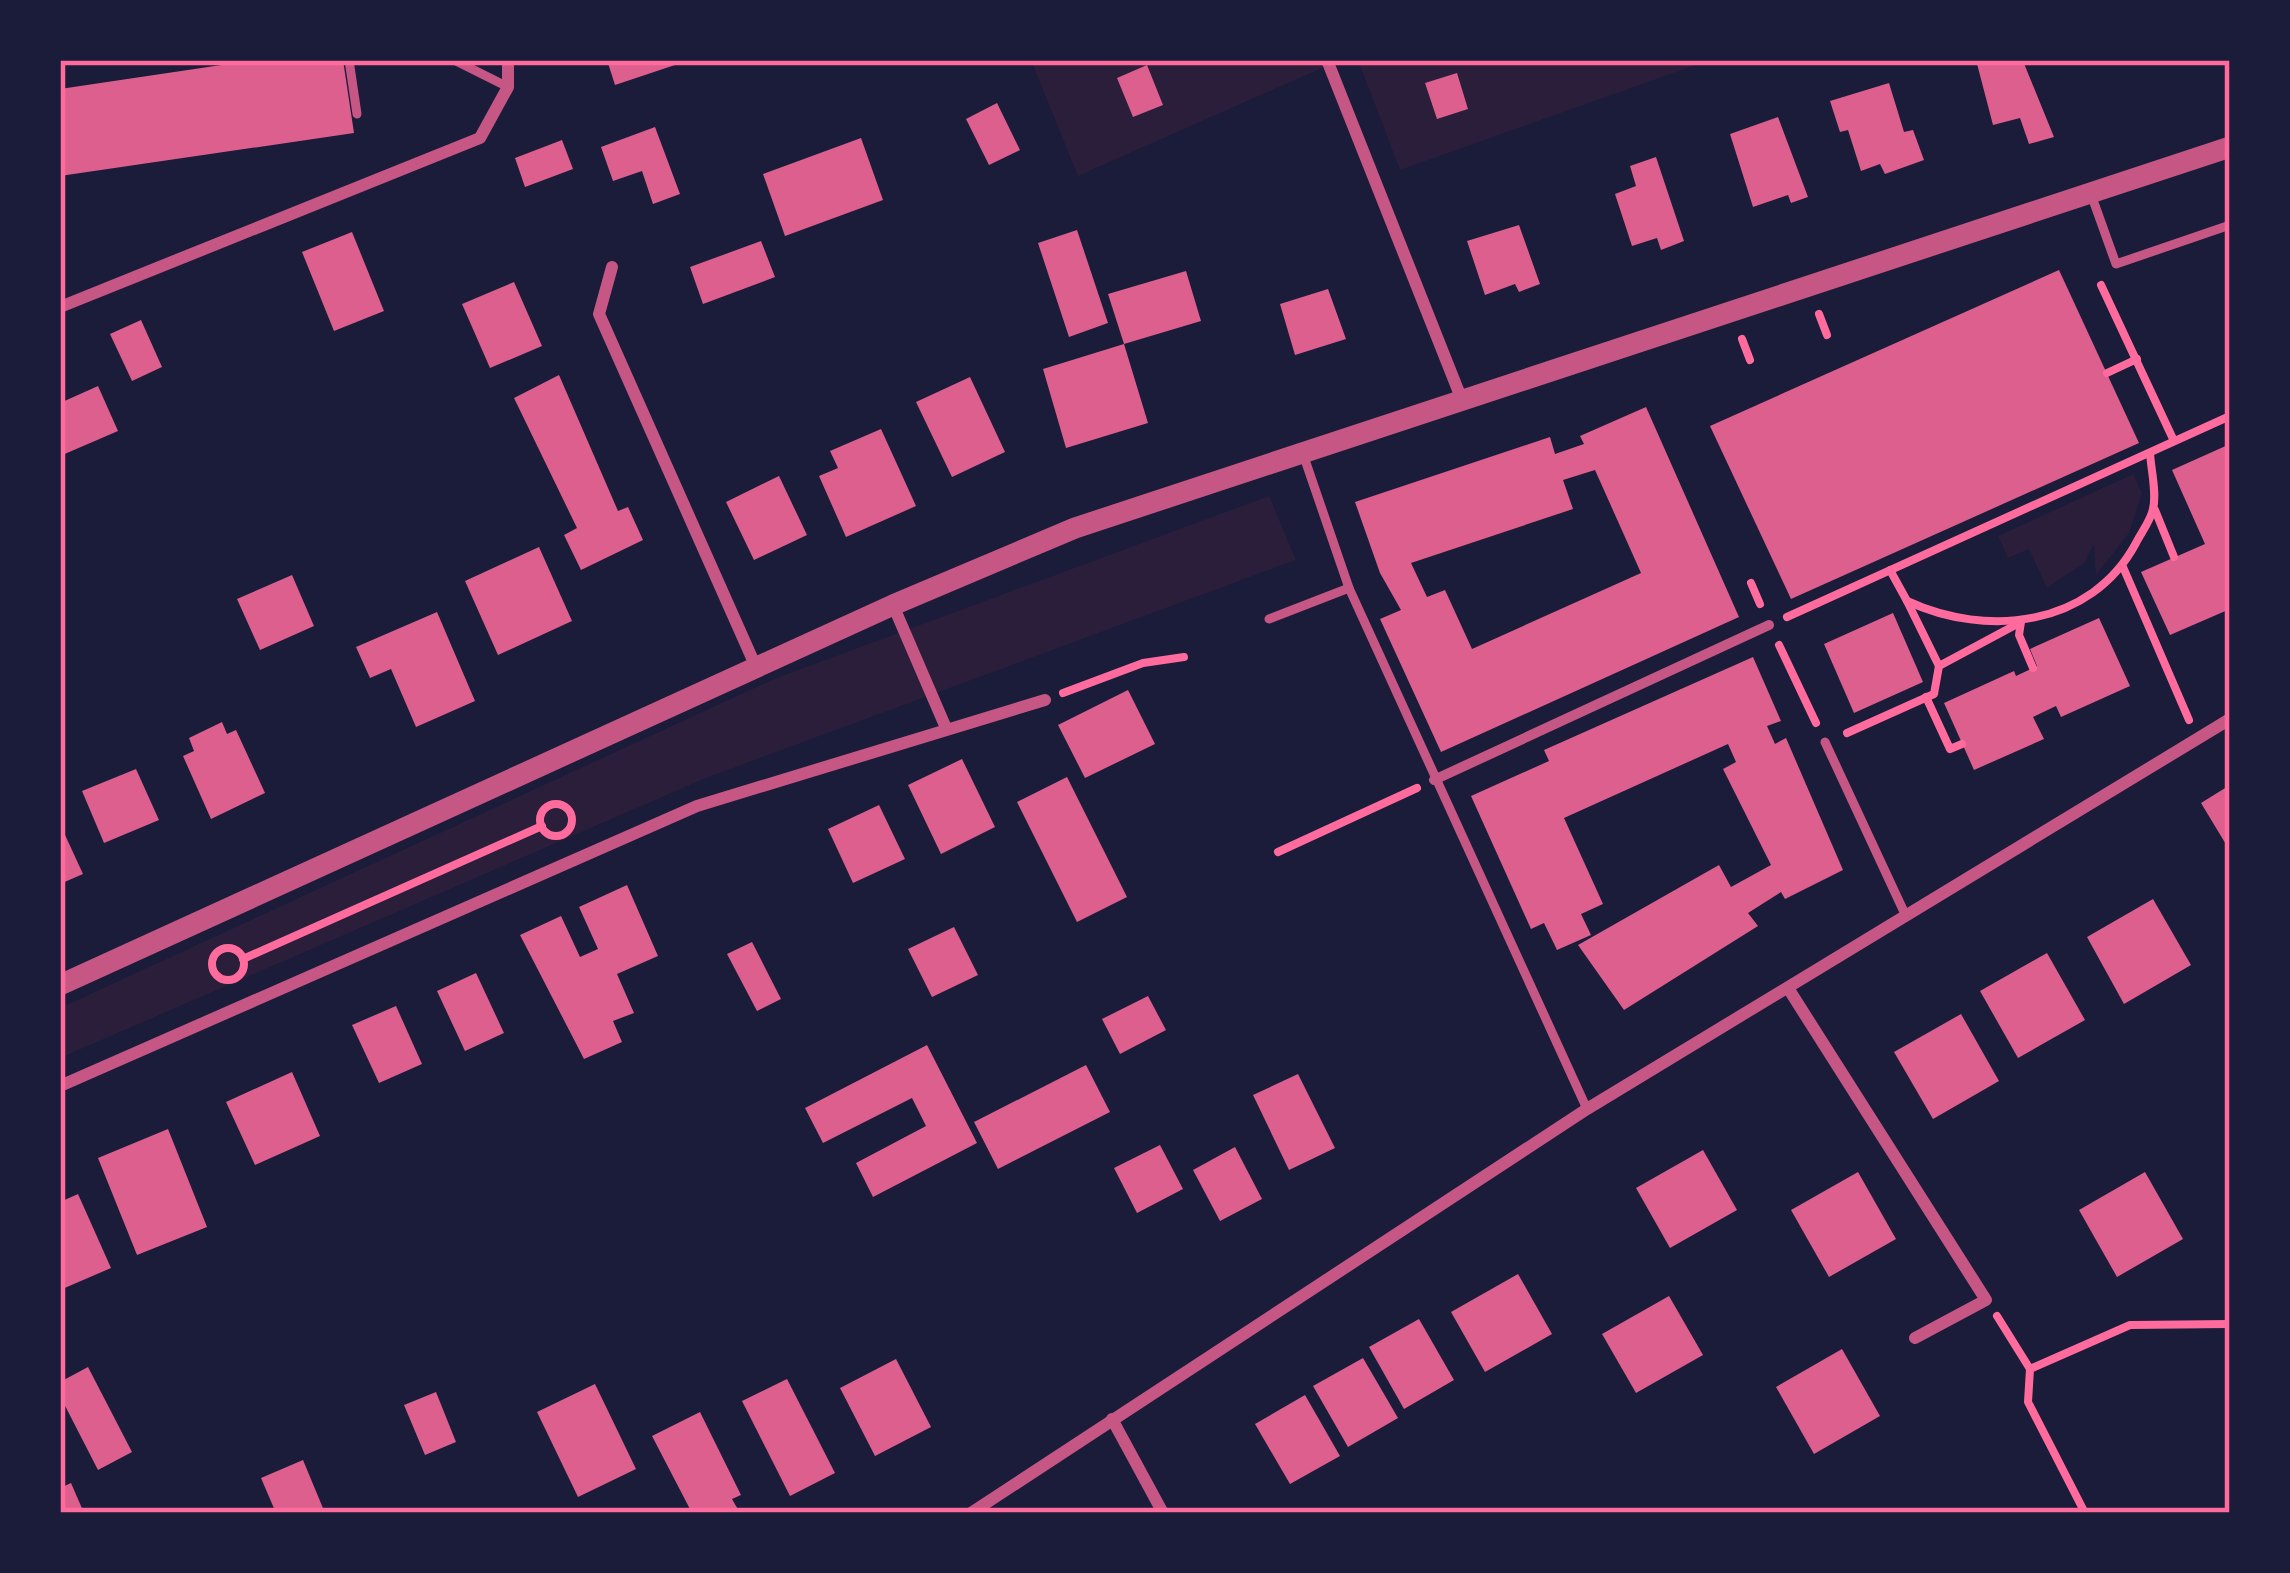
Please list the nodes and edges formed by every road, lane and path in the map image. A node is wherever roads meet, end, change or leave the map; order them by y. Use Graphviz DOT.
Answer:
graph roads {
  1 [pos="350,60"];
  2 [pos="454,60"];
  3 [pos="508,60"];
  4 [pos="1327,60"];
  5 [pos="508,87"];
  6 [pos="357,114"];
  7 [pos="2230,147"];
  8 [pos="2090,192"];
  9 [pos="2230,225"];
  10 [pos="612,267"];
  11 [pos="2093,268"];
  12 [pos="60,307"];
  13 [pos="1818,310"];
  14 [pos="1827,335"];
  15 [pos="1741,336"];
  16 [pos="2137,358"];
  17 [pos="1750,360"];
  18 [pos="2107,373"];
  19 [pos="1462,400"];
  20 [pos="2230,416"];
  21 [pos="2174,441"];
  22 [pos="2150,453"];
  23 [pos="1303,454"];
  24 [pos="2154,508"];
  25 [pos="2174,557"];
  26 [pos="2123,567"];
  27 [pos="1890,570"];
  28 [pos="1751,583"];
  29 [pos="1349,588"];
  30 [pos="1907,601"];
  31 [pos="893,605"];
  32 [pos="1269,619"];
  33 [pos="2021,622"];
  34 [pos="1769,625"];
  35 [pos="1184,657"];
  36 [pos="1939,666"];
  37 [pos="756,668"];
  38 [pos="2033,668"];
  39 [pos="1926,697"];
  40 [pos="1045,700"];
  41 [pos="2230,718"];
  42 [pos="946,728"];
  43 [pos="2198,738"];
  44 [pos="1825,742"];
  45 [pos="1962,744"];
  46 [pos="1434,780"];
  47 [pos="542,826"];
  48 [pos="1278,852"];
  49 [pos="1906,914"];
  50 [pos="244,959"];
  51 [pos="60,985"];
  52 [pos="1788,988"];
  53 [pos="60,1086"];
  54 [pos="1588,1109"];
  55 [pos="1986,1300"];
  56 [pos="2230,1324"];
  57 [pos="1916,1338"];
  58 [pos="2030,1369"];
  59 [pos="1112,1419"];
  60 [pos="971,1513"];
  61 [pos="1163,1513"];
  62 [pos="2085,1513"];
  1 -- 6 [label="lane"];
  2 -- 5 [label="lane"];
  3 -- 5 [label="street"];
  4 -- 19 [label="street"];
  5 -- 12 [label="street"];
  7 -- 8 [label="street"];
  8 -- 9 [label="lane"];
  8 -- 19 [label="street"];
  10 -- 37 [label="street"];
  11 -- 16 [label="path"];
  13 -- 14 [label="path"];
  15 -- 17 [label="path"];
  16 -- 18 [label="path"];
  16 -- 21 [label="path"];
  19 -- 23 [label="street"];
  20 -- 21 [label="path"];
  21 -- 22 [label="path"];
  22 -- 24 [label="path"];
  22 -- 27 [label="path"];
  23 -- 29 [label="lane"];
  23 -- 31 [label="street"];
  24 -- 25 [label="path"];
  24 -- 26 [label="path"];
  26 -- 33 [label="path"];
  26 -- 43 [label="path"];
  27 -- 30 [label="path"];
  27 -- 34 [label="path"];
  28 -- 34 [label="path"];
  29 -- 32 [label="lane"];
  29 -- 46 [label="lane"];
  30 -- 33 [label="path"];
  30 -- 36 [label="path"];
  31 -- 37 [label="street"];
  31 -- 42 [label="street"];
  33 -- 36 [label="path"];
  33 -- 38 [label="path"];
  34 -- 44 [label="path"];
  34 -- 46 [label="street"];
  35 -- 40 [label="path"];
  36 -- 39 [label="path"];
  37 -- 51 [label="street"];
  39 -- 44 [label="path"];
  39 -- 45 [label="path"];
  40 -- 42 [label="street"];
  41 -- 43 [label="street"];
  42 -- 53 [label="street"];
  43 -- 49 [label="street"];
  44 -- 49 [label="lane"];
  46 -- 48 [label="path"];
  46 -- 54 [label="lane"];
  47 -- 47 [label="path"];
  47 -- 50 [label="path"];
  49 -- 52 [label="street"];
  50 -- 50 [label="path"];
  52 -- 54 [label="street"];
  52 -- 55 [label="street"];
  54 -- 59 [label="street"];
  55 -- 57 [label="street"];
  55 -- 58 [label="path"];
  56 -- 58 [label="path"];
  58 -- 62 [label="path"];
  59 -- 60 [label="street"];
  59 -- 61 [label="street"];
}
